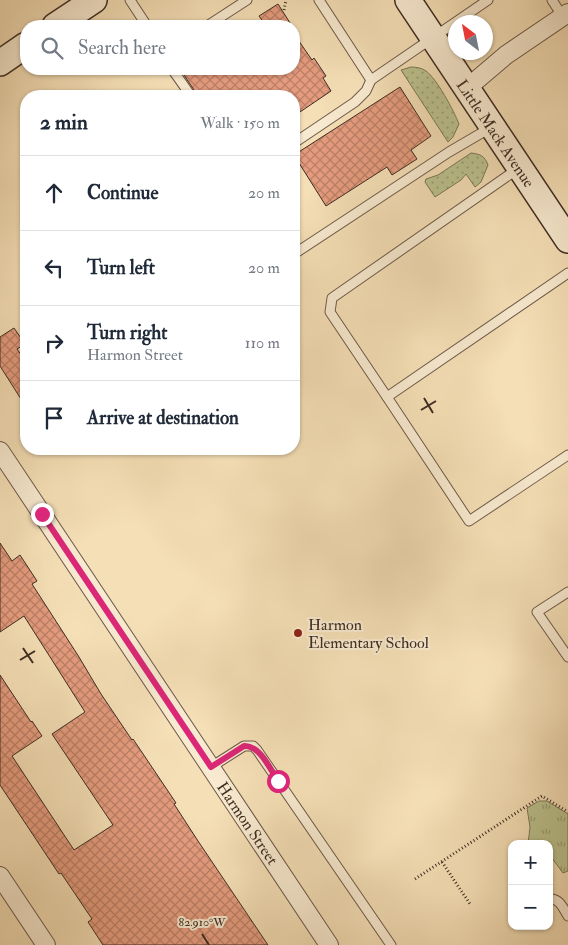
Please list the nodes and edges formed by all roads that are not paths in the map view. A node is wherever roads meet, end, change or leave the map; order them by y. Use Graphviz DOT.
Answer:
graph roads {
  1 [pos="94,0"];
  2 [pos="130,0"];
  3 [pos="248,0"];
  4 [pos="319,0"];
  5 [pos="408,0"];
  6 [pos="488,0"];
  7 [pos="552,0"];
  8 [pos="566,15"];
  9 [pos="64,20"];
  10 [pos="143,20"];
  11 [pos="216,20"];
  12 [pos="433,38"];
  13 [pos="20,49"];
  14 [pos="0,63"];
  15 [pos="176,75"];
  16 [pos="371,80"];
  17 [pos="466,89"];
  18 [pos="187,90"];
  19 [pos="492,126"];
  20 [pos="300,139"];
  21 [pos="519,168"];
  22 [pos="568,240"];
  23 [pos="300,250"];
  24 [pos="568,273"];
  25 [pos="386,397"];
  26 [pos="0,451"];
  27 [pos="568,455"];
  28 [pos="568,592"];
  29 [pos="568,657"];
  30 [pos="211,767"];
  31 [pos="0,876"];
  32 [pos="553,898"];
  33 [pos="568,916"];
  34 [pos="46,945"];
  35 [pos="329,945"];
  36 [pos="391,945"];
  1 -- 9 [label="main road"];
  2 -- 10 [label="lane"];
  3 -- 11 [label="lane"];
  4 -- 16 [label="lane"];
  5 -- 12 [label="main road, Little Mack Avenue"];
  6 -- 12 [label="lane"];
  7 -- 8 [label="lane"];
  8 -- 17 [label="street"];
  12 -- 16 [label="lane"];
  12 -- 17 [label="main road, Little Mack Avenue"];
  13 -- 14 [label="main road"];
  15 -- 18 [label="lane"];
  16 -- 20 [label="lane"];
  17 -- 19 [label="main road, Little Mack Avenue"];
  19 -- 21 [label="main road, Little Mack Avenue"];
  19 -- 23 [label="lane"];
  21 -- 22 [label="main road, Little Mack Avenue"];
  21 -- 25 [label="lane"];
  24 -- 25 [label="lane"];
  25 -- 27 [label="lane"];
  26 -- 30 [label="street, Harmon Street"];
  28 -- 29 [label="lane"];
  30 -- 35 [label="street, Harmon Street"];
  30 -- 36 [label="lane"];
  31 -- 34 [label="street"];
  32 -- 33 [label="lane"];
}
